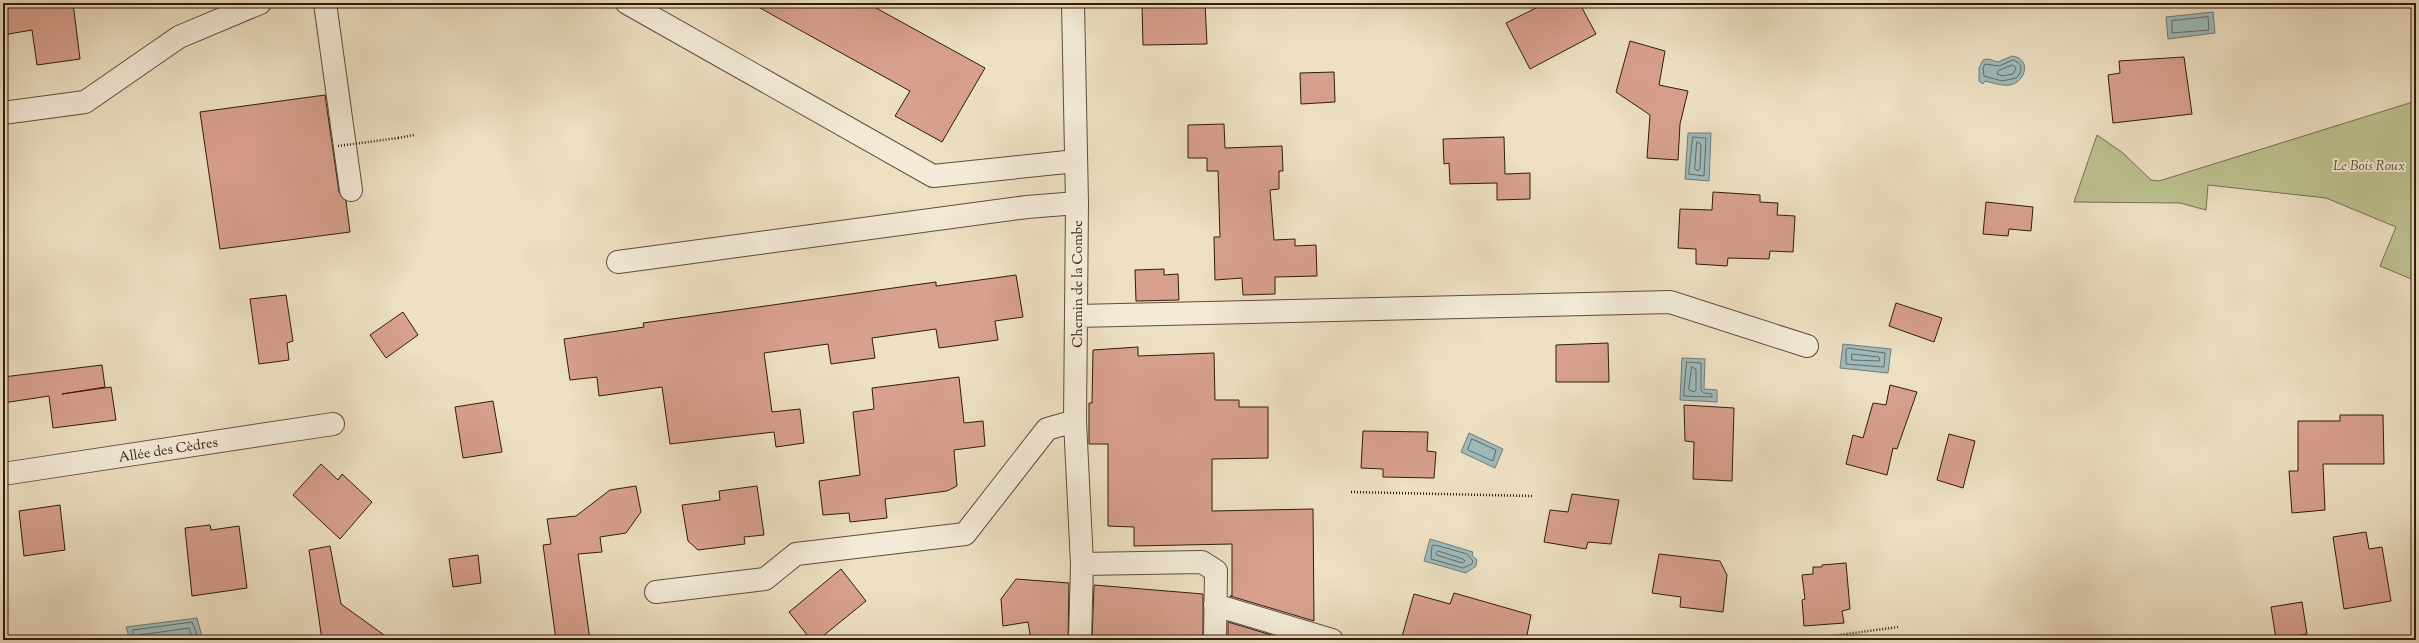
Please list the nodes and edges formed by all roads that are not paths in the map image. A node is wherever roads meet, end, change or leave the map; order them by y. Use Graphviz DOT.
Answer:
graph roads {
  1 [pos="260,3"];
  2 [pos="325,3"];
  3 [pos="628,3"];
  4 [pos="1073,3"];
  5 [pos="3,113"];
  6 [pos="1076,161"];
  7 [pos="351,190"];
  8 [pos="1077,203"];
  9 [pos="618,262"];
  10 [pos="1077,316"];
  11 [pos="1807,346"];
  12 [pos="1075,421"];
  13 [pos="333,424"];
  14 [pos="3,474"];
  15 [pos="1082,564"];
  16 [pos="656,592"];
  17 [pos="1215,605"];
  18 [pos="1080,640"];
  19 [pos="1215,640"];
  20 [pos="1332,640"];
  1 -- 5 [label="street"];
  2 -- 7 [label="street"];
  3 -- 6 [label="street"];
  4 -- 6 [label="street, Chemin de la Combe"];
  6 -- 8 [label="street, Chemin de la Combe"];
  8 -- 9 [label="street"];
  8 -- 10 [label="street, Chemin de la Combe"];
  10 -- 11 [label="street"];
  10 -- 12 [label="street, Chemin de la Combe"];
  12 -- 15 [label="street, Chemin de la Combe"];
  12 -- 16 [label="street"];
  13 -- 14 [label="street, Allée des Cèdres"];
  15 -- 17 [label="street"];
  15 -- 18 [label="street, Chemin de la Combe"];
  17 -- 19 [label="street"];
  17 -- 20 [label="street"];
}
